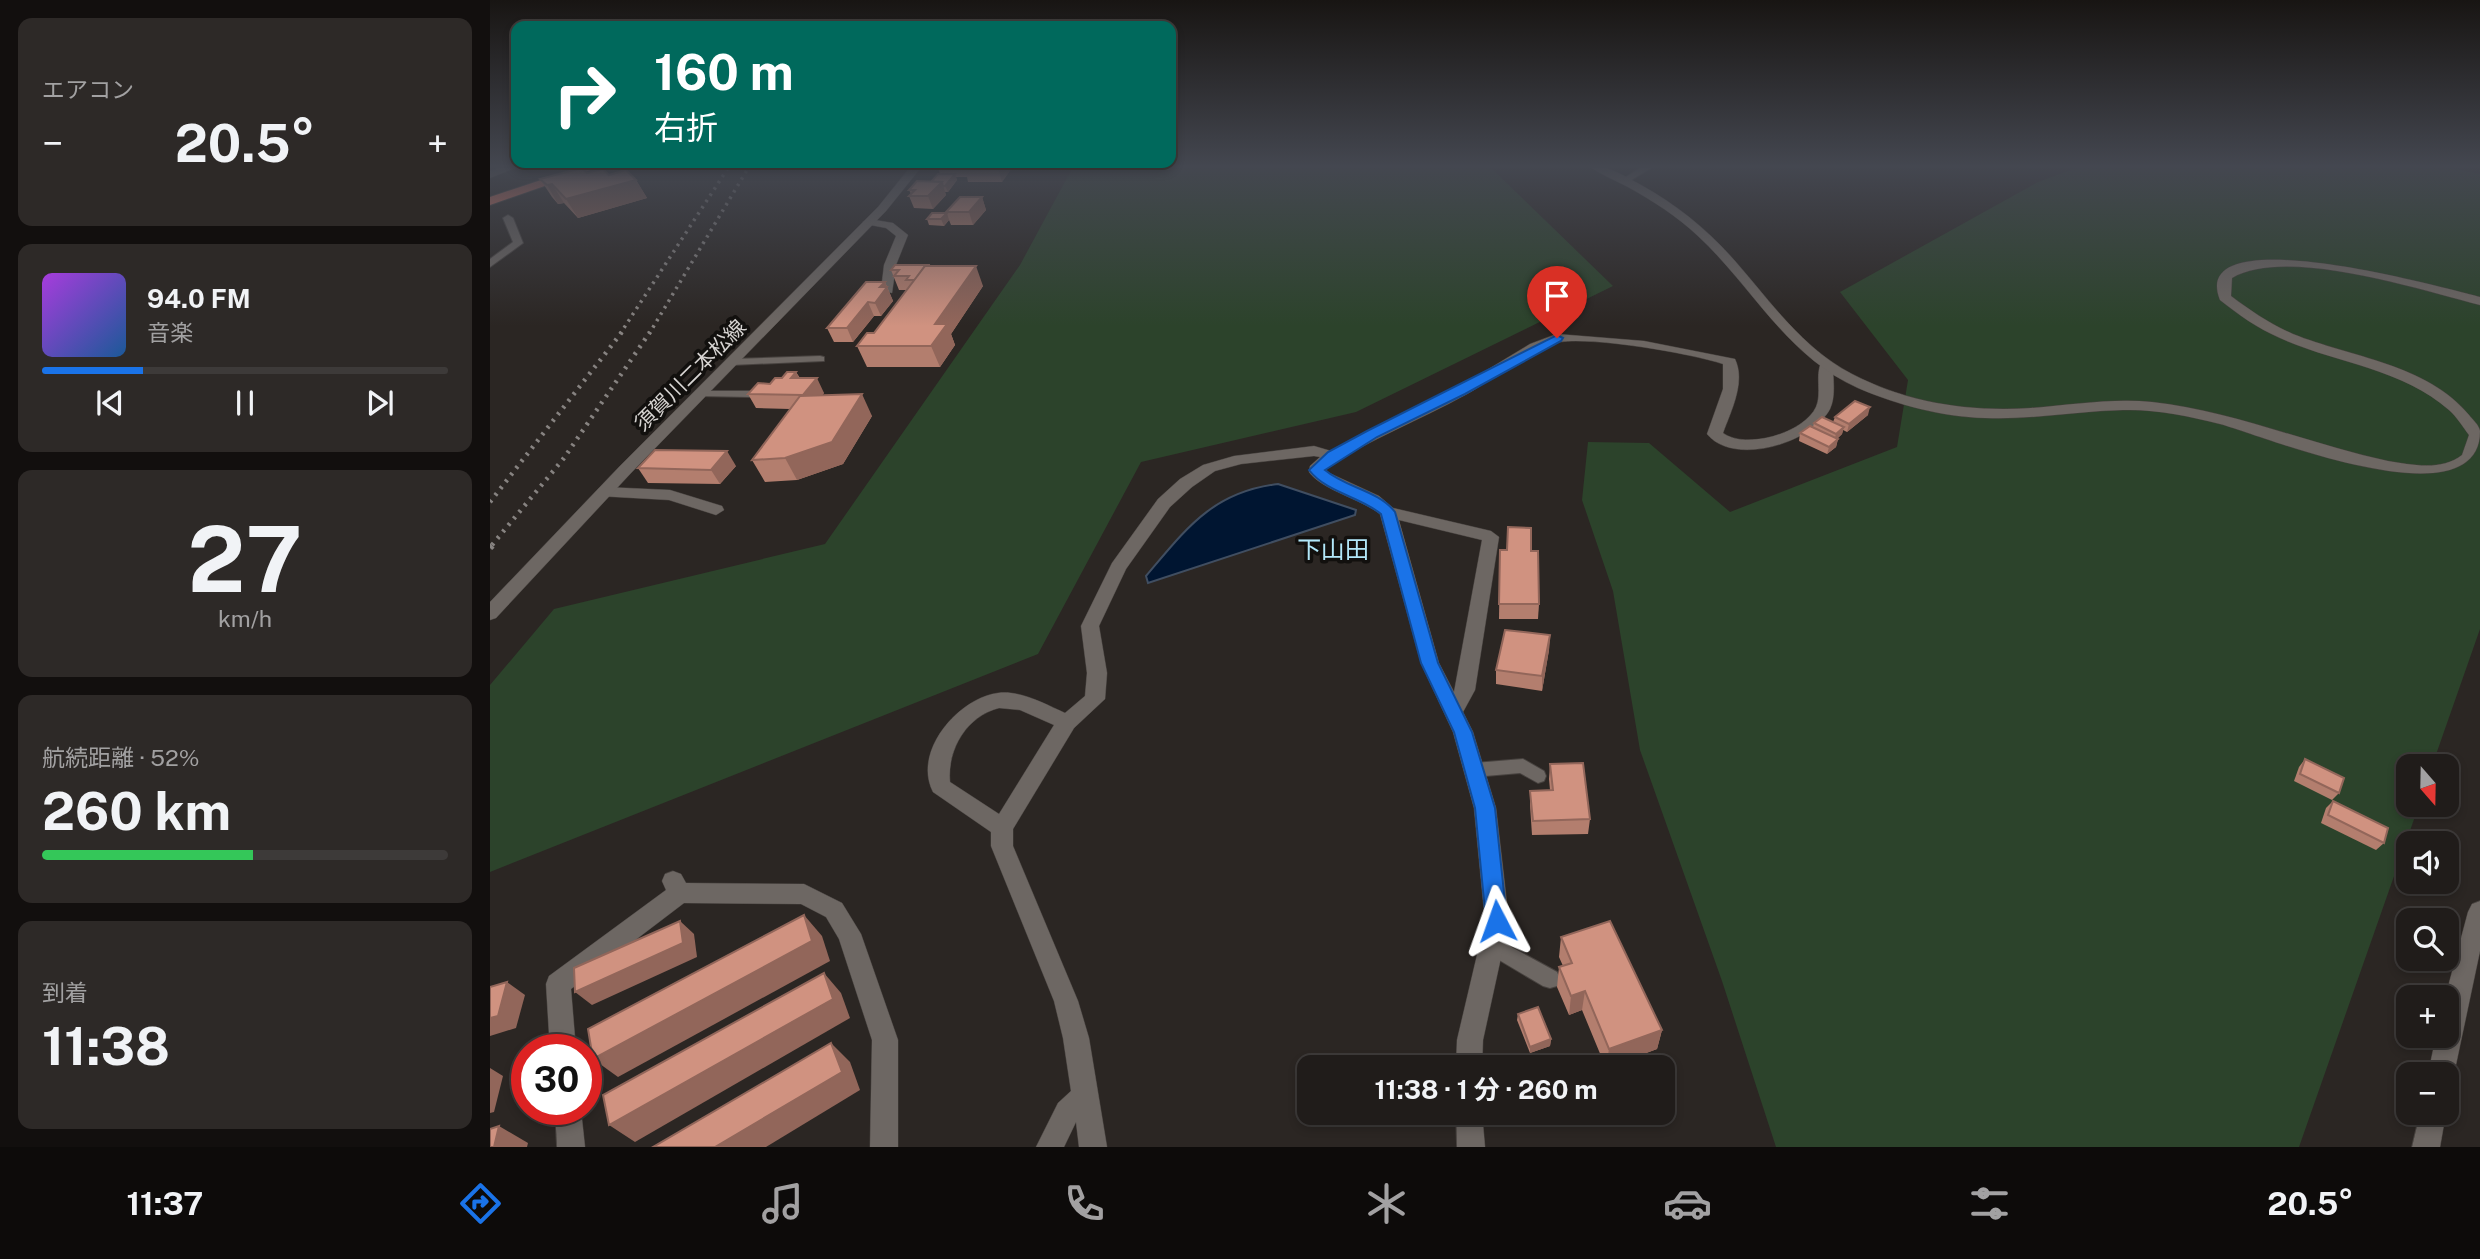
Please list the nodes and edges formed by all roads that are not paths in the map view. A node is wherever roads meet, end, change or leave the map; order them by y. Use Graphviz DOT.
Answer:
graph roads {
  1 [pos="508,218"];
  2 [pos="872,219"];
  3 [pos="1686,219"];
  4 [pos="869,222"];
  5 [pos="490,264"];
  6 [pos="887,290"];
  7 [pos="2480,301"];
  8 [pos="820,359"];
  9 [pos="732,362"];
  10 [pos="1826,366"];
  11 [pos="701,394"];
  12 [pos="751,394"];
  13 [pos="1333,456"];
  14 [pos="604,492"];
  15 [pos="716,510"];
  16 [pos="1388,512"];
  17 [pos="490,613"];
  18 [pos="1453,712"];
  19 [pos="1068,722"];
  20 [pos="1474,770"];
  21 [pos="1538,776"];
  22 [pos="1002,828"];
  23 [pos="2480,912"];
  24 [pos="1491,945"];
  25 [pos="1550,979"];
  26 [pos="562,1034"];
  27 [pos="1469,1055"];
  28 [pos="2443,1062"];
  29 [pos="1085,1096"];
  30 [pos="569,1125"];
  31 [pos="1470,1125"];
  32 [pos="2431,1125"];
  33 [pos="571,1147"];
  34 [pos="884,1147"];
  35 [pos="1050,1147"];
  36 [pos="1093,1147"];
  37 [pos="1471,1147"];
  38 [pos="2426,1147"];
  1 -- 5 [label="lane"];
  2 -- 4 [label="street, 須賀川二本松線"];
  3 -- 10 [label="street"];
  4 -- 6 [label="street"];
  4 -- 9 [label="street, 須賀川二本松線"];
  7 -- 10 [label="street"];
  8 -- 9 [label="lane"];
  9 -- 11 [label="street, 須賀川二本松線"];
  10 -- 13 [label="street"];
  11 -- 12 [label="lane"];
  11 -- 14 [label="street, 須賀川二本松線"];
  13 -- 16 [label="street"];
  13 -- 19 [label="street"];
  14 -- 15 [label="street"];
  14 -- 17 [label="street, 須賀川二本松線"];
  16 -- 18 [label="street"];
  16 -- 18 [label="street"];
  18 -- 20 [label="street"];
  19 -- 22 [label="street"];
  19 -- 22 [label="street"];
  20 -- 21 [label="lane"];
  20 -- 24 [label="street"];
  22 -- 29 [label="street"];
  23 -- 28 [label="street"];
  24 -- 25 [label="lane"];
  24 -- 27 [label="street"];
  26 -- 34 [label="street"];
  29 -- 35 [label="street"];
  29 -- 36 [label="street"];
  30 -- 33 [label="street"];
  31 -- 37 [label="street"];
  32 -- 38 [label="street"];
}
